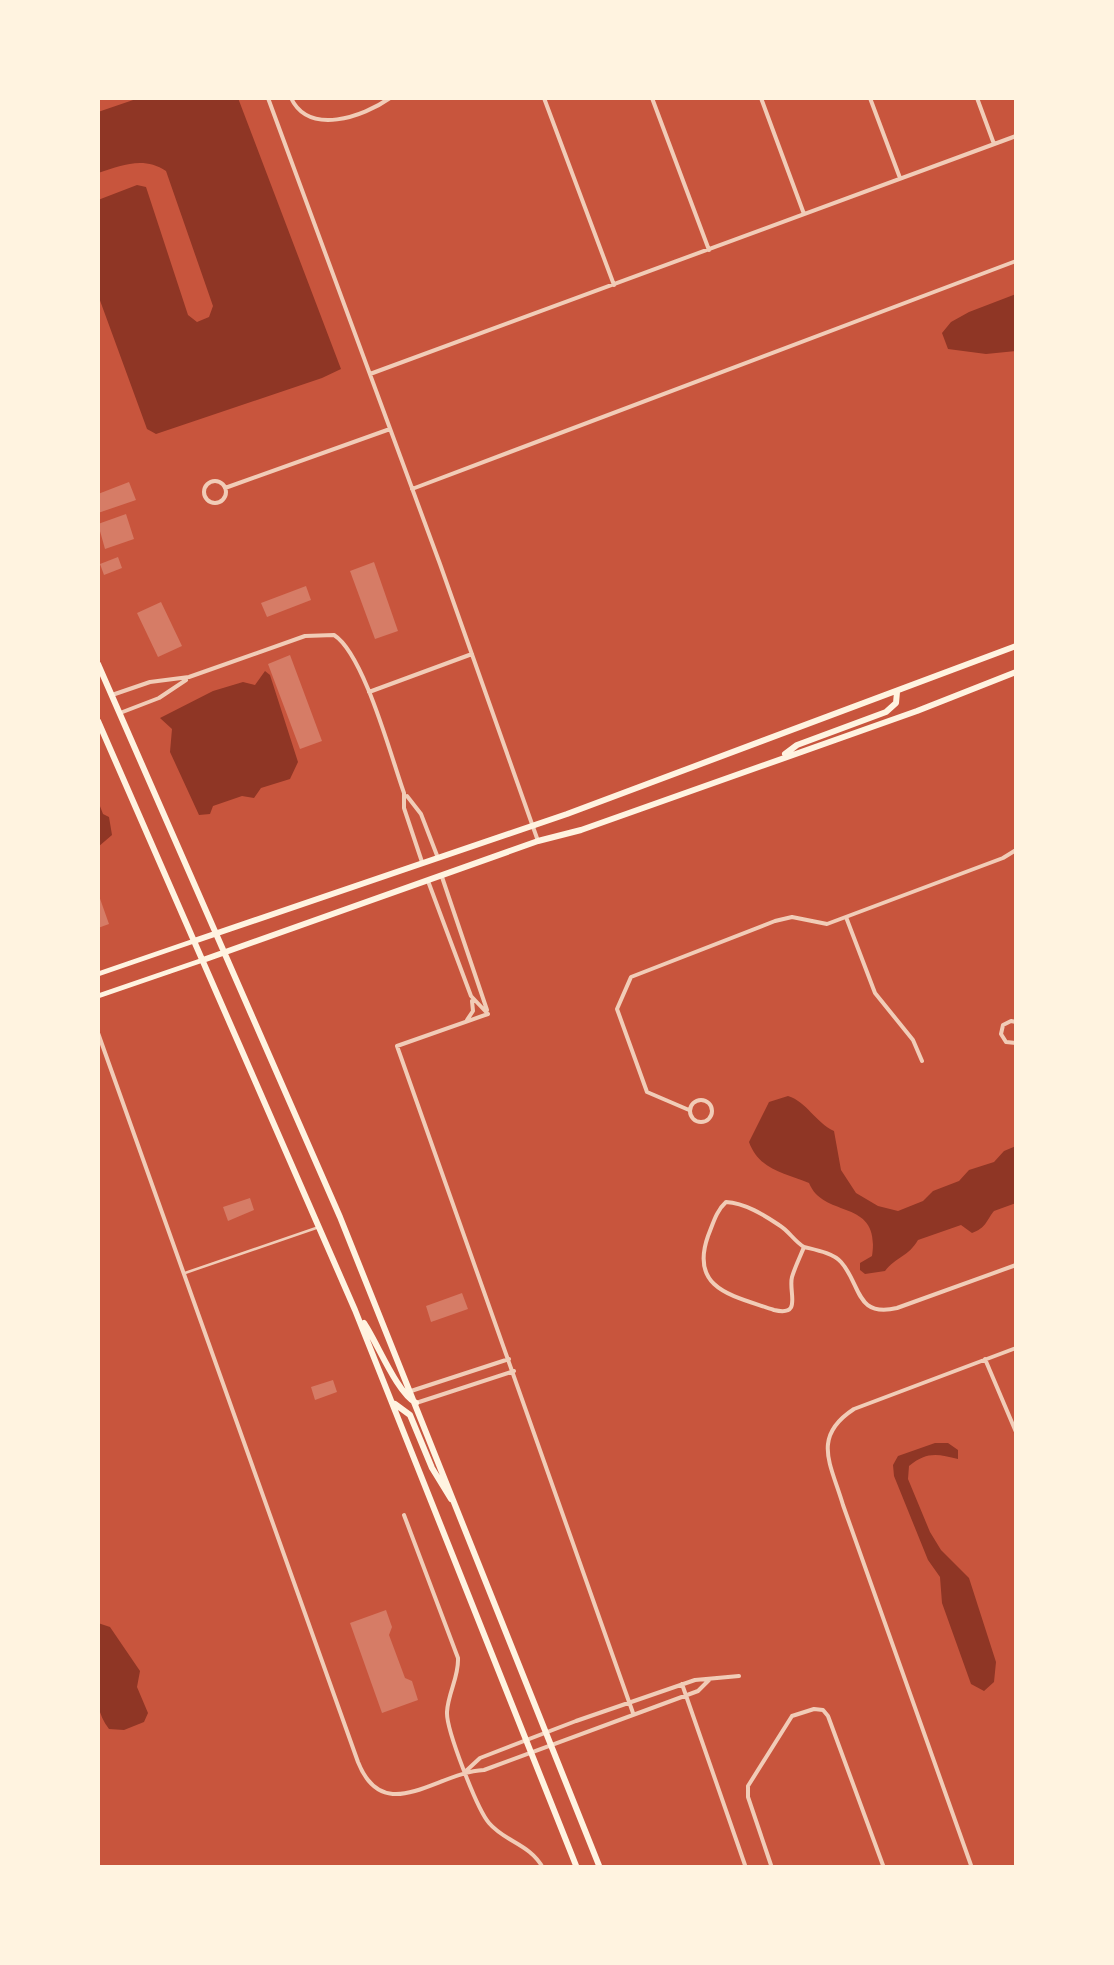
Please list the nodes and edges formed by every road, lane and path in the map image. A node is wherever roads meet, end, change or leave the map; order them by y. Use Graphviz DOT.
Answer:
graph roads {
  1 [pos="268,98"];
  2 [pos="291,98"];
  3 [pos="390,98"];
  4 [pos="544,98"];
  5 [pos="652,98"];
  6 [pos="761,98"];
  7 [pos="870,98"];
  8 [pos="977,98"];
  9 [pos="1016,136"];
  10 [pos="994,144"];
  11 [pos="900,178"];
  12 [pos="804,214"];
  13 [pos="709,250"];
  14 [pos="1016,261"];
  15 [pos="614,285"];
  16 [pos="370,374"];
  17 [pos="390,429"];
  18 [pos="225,488"];
  19 [pos="412,488"];
  20 [pos="1016,646"];
  21 [pos="472,654"];
  22 [pos="98,664"];
  23 [pos="1016,672"];
  24 [pos="189,678"];
  25 [pos="368,692"];
  26 [pos="896,692"];
  27 [pos="112,695"];
  28 [pos="120,713"];
  29 [pos="98,722"];
  30 [pos="780,758"];
  31 [pos="404,794"];
  32 [pos="532,827"];
  33 [pos="538,842"];
  34 [pos="1016,850"];
  35 [pos="438,858"];
  36 [pos="422,862"];
  37 [pos="442,876"];
  38 [pos="428,880"];
  39 [pos="846,917"];
  40 [pos="217,933"];
  41 [pos="194,941"];
  42 [pos="225,951"];
  43 [pos="203,960"];
  44 [pos="98,974"];
  45 [pos="98,996"];
  46 [pos="471,996"];
  47 [pos="488,1014"];
  48 [pos="466,1022"];
  49 [pos="1016,1022"];
  50 [pos="98,1033"];
  51 [pos="1016,1043"];
  52 [pos="922,1061"];
  53 [pos="689,1110"];
  54 [pos="320,1226"];
  55 [pos="804,1246"];
  56 [pos="1016,1266"];
  57 [pos="184,1274"];
  58 [pos="356,1310"];
  59 [pos="1016,1348"];
  60 [pos="509,1359"];
  61 [pos="985,1359"];
  62 [pos="514,1371"];
  63 [pos="411,1391"];
  64 [pos="416,1403"];
  65 [pos="394,1404"];
  66 [pos="1016,1432"];
  67 [pos="460,1512"];
  68 [pos="404,1515"];
  69 [pos="739,1676"];
  70 [pos="709,1680"];
  71 [pos="682,1684"];
  72 [pos="686,1695"];
  73 [pos="630,1703"];
  74 [pos="633,1714"];
  75 [pos="547,1732"];
  76 [pos="527,1740"];
  77 [pos="552,1744"];
  78 [pos="532,1752"];
  79 [pos="466,1771"];
  80 [pos="543,1868"];
  81 [pos="578,1868"];
  82 [pos="600,1868"];
  83 [pos="746,1868"];
  84 [pos="772,1868"];
  85 [pos="884,1868"];
  86 [pos="972,1868"];
  1 -- 16 [label="street"];
  2 -- 3 [label="street"];
  4 -- 15 [label="street"];
  5 -- 13 [label="street"];
  6 -- 12 [label="street"];
  7 -- 11 [label="street"];
  8 -- 10 [label="street"];
  9 -- 10 [label="street"];
  10 -- 11 [label="street"];
  11 -- 12 [label="street"];
  12 -- 13 [label="street"];
  13 -- 15 [label="street"];
  14 -- 19 [label="street"];
  15 -- 16 [label="street"];
  16 -- 17 [label="street"];
  17 -- 18 [label="street"];
  17 -- 19 [label="street"];
  18 -- 18 [label="street"];
  19 -- 21 [label="street"];
  20 -- 26 [label="main road"];
  21 -- 25 [label="street"];
  21 -- 32 [label="street"];
  22 -- 27 [label="main road"];
  23 -- 30 [label="main road"];
  24 -- 25 [label="street"];
  24 -- 27 [label="street"];
  24 -- 28 [label="street"];
  25 -- 31 [label="street"];
  26 -- 30 [label="main road"];
  26 -- 32 [label="main road"];
  27 -- 28 [label="main road"];
  28 -- 40 [label="main road"];
  29 -- 41 [label="main road"];
  30 -- 33 [label="main road"];
  31 -- 35 [label="street"];
  31 -- 36 [label="street"];
  32 -- 33 [label="street"];
  32 -- 35 [label="main road"];
  33 -- 37 [label="main road"];
  34 -- 39 [label="street"];
  35 -- 36 [label="main road"];
  36 -- 40 [label="main road"];
  37 -- 38 [label="main road"];
  37 -- 47 [label="street"];
  38 -- 42 [label="main road"];
  38 -- 46 [label="street"];
  39 -- 52 [label="street"];
  39 -- 53 [label="street"];
  40 -- 41 [label="main road"];
  40 -- 42 [label="main road"];
  41 -- 43 [label="main road"];
  41 -- 44 [label="main road"];
  42 -- 43 [label="main road"];
  42 -- 63 [label="main road"];
  43 -- 45 [label="main road"];
  43 -- 54 [label="main road"];
  46 -- 47 [label="street"];
  46 -- 48 [label="street"];
  47 -- 48 [label="street"];
  48 -- 60 [label="street"];
  49 -- 51 [label="street"];
  50 -- 57 [label="street"];
  53 -- 53 [label="street"];
  54 -- 57 [label="lane"];
  54 -- 58 [label="main road"];
  55 -- 55 [label="street"];
  55 -- 56 [label="street"];
  57 -- 79 [label="street"];
  58 -- 64 [label="main road"];
  58 -- 65 [label="main road"];
  59 -- 61 [label="street"];
  60 -- 62 [label="street"];
  60 -- 63 [label="street"];
  61 -- 66 [label="street"];
  61 -- 86 [label="street"];
  62 -- 64 [label="street"];
  62 -- 73 [label="street"];
  63 -- 64 [label="main road"];
  64 -- 67 [label="main road"];
  65 -- 67 [label="main road"];
  65 -- 76 [label="main road"];
  67 -- 75 [label="main road"];
  68 -- 79 [label="street"];
  69 -- 70 [label="street"];
  70 -- 71 [label="street"];
  70 -- 72 [label="street"];
  71 -- 72 [label="street"];
  71 -- 73 [label="street"];
  72 -- 74 [label="street"];
  72 -- 83 [label="street"];
  73 -- 74 [label="street"];
  73 -- 75 [label="street"];
  74 -- 77 [label="street"];
  75 -- 76 [label="street"];
  75 -- 77 [label="main road"];
  76 -- 78 [label="main road"];
  76 -- 79 [label="street"];
  77 -- 78 [label="street"];
  77 -- 82 [label="main road"];
  78 -- 79 [label="street"];
  78 -- 81 [label="main road"];
  79 -- 80 [label="street"];
  84 -- 85 [label="street"];
}
